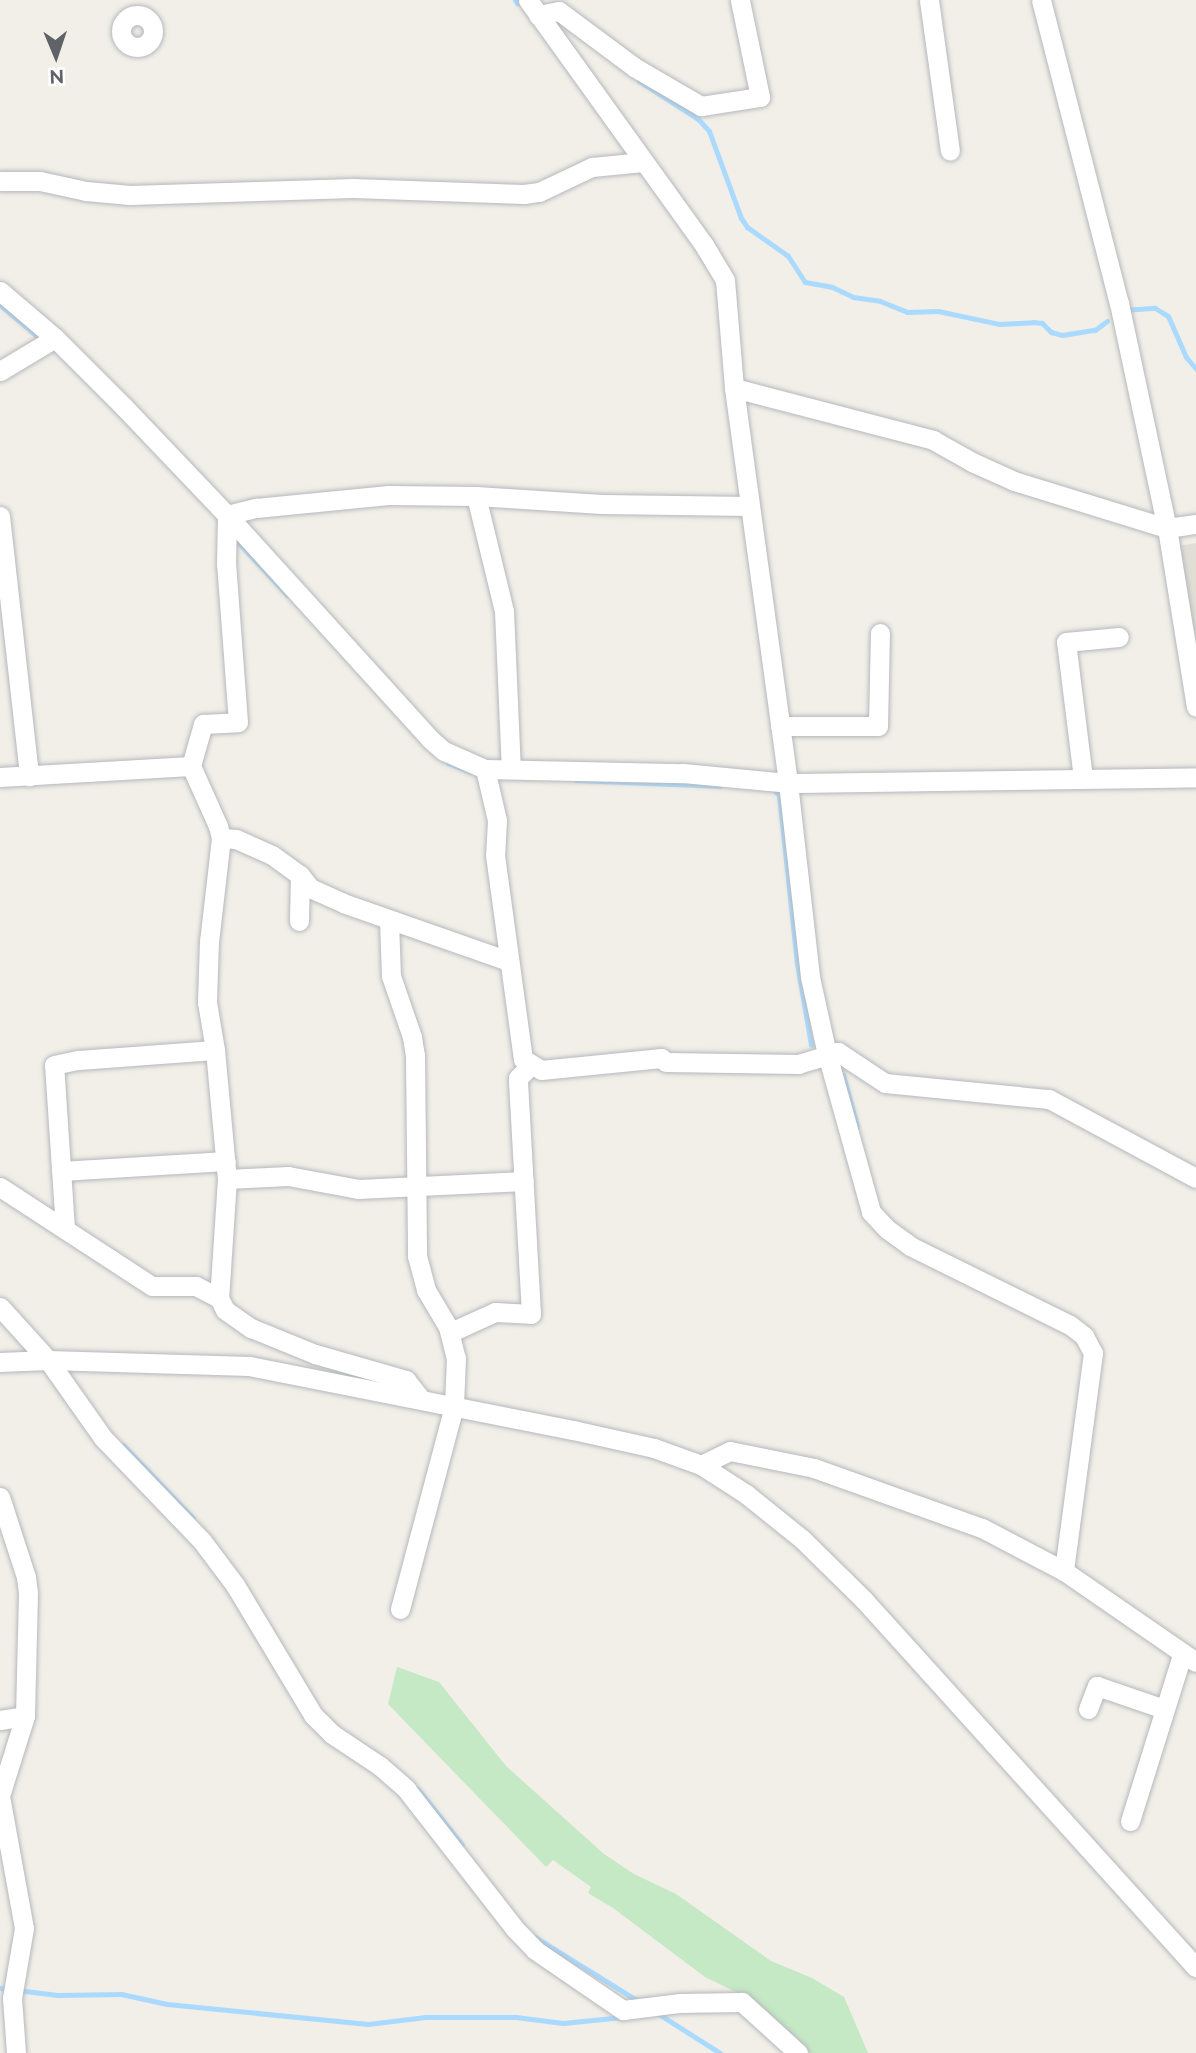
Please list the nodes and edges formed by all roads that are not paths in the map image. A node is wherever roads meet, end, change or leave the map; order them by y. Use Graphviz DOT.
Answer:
graph roads {
  1 [pos="740,0"];
  2 [pos="929,0"];
  3 [pos="1041,0"];
  4 [pos="533,7"];
  5 [pos="950,151"];
  6 [pos="643,162"];
  7 [pos="0,181"];
  8 [pos="2,297"];
  9 [pos="55,338"];
  10 [pos="0,372"];
  11 [pos="734,387"];
  12 [pos="476,496"];
  13 [pos="750,506"];
  14 [pos="227,515"];
  15 [pos="0,516"];
  16 [pos="1196,524"];
  17 [pos="1167,528"];
  18 [pos="880,633"];
  19 [pos="1119,637"];
  20 [pos="1196,707"];
  21 [pos="780,726"];
  22 [pos="191,766"];
  23 [pos="485,769"];
  24 [pos="511,769"];
  25 [pos="29,776"];
  26 [pos="0,777"];
  27 [pos="1196,777"];
  28 [pos="1083,778"];
  29 [pos="788,783"];
  30 [pos="220,838"];
  31 [pos="300,875"];
  32 [pos="389,919"];
  33 [pos="299,920"];
  34 [pos="509,961"];
  35 [pos="215,1050"];
  36 [pos="827,1054"];
  37 [pos="531,1065"];
  38 [pos="226,1170"];
  39 [pos="61,1171"];
  40 [pos="1196,1178"];
  41 [pos="524,1181"];
  42 [pos="417,1185"];
  43 [pos="0,1187"];
  44 [pos="65,1229"];
  45 [pos="219,1298"];
  46 [pos="0,1307"];
  47 [pos="450,1332"];
  48 [pos="48,1360"];
  49 [pos="0,1362"];
  50 [pos="421,1399"];
  51 [pos="454,1406"];
  52 [pos="701,1465"];
  53 [pos="0,1497"];
  54 [pos="1064,1570"];
  55 [pos="400,1609"];
  56 [pos="1189,1659"];
  57 [pos="1088,1709"];
  58 [pos="1164,1709"];
  59 [pos="25,1716"];
  60 [pos="0,1720"];
  61 [pos="1130,1821"];
  62 [pos="1196,1967"];
  63 [pos="16,2053"];
  64 [pos="797,2053"];
  1 -- 4 [label="street"];
  2 -- 5 [label="street"];
  3 -- 17 [label="street"];
  4 -- 6 [label="street"];
  6 -- 7 [label="street"];
  6 -- 11 [label="street"];
  8 -- 9 [label="street"];
  9 -- 10 [label="street"];
  9 -- 14 [label="street"];
  11 -- 13 [label="street"];
  11 -- 17 [label="street"];
  12 -- 13 [label="street"];
  12 -- 14 [label="street"];
  12 -- 24 [label="street"];
  13 -- 21 [label="street"];
  14 -- 22 [label="street"];
  14 -- 23 [label="street"];
  15 -- 25 [label="street"];
  16 -- 17 [label="street"];
  17 -- 20 [label="street"];
  18 -- 21 [label="street"];
  19 -- 28 [label="street"];
  21 -- 29 [label="street"];
  22 -- 25 [label="street"];
  22 -- 30 [label="street"];
  23 -- 24 [label="street"];
  23 -- 34 [label="street"];
  24 -- 29 [label="street"];
  25 -- 26 [label="street"];
  27 -- 28 [label="street"];
  28 -- 29 [label="street"];
  29 -- 36 [label="street"];
  30 -- 31 [label="street"];
  30 -- 35 [label="street"];
  31 -- 32 [label="street"];
  31 -- 33 [label="street"];
  32 -- 34 [label="street"];
  32 -- 42 [label="street"];
  34 -- 37 [label="street"];
  35 -- 38 [label="street"];
  35 -- 39 [label="street"];
  36 -- 37 [label="street"];
  36 -- 40 [label="street"];
  36 -- 54 [label="street"];
  37 -- 41 [label="street"];
  38 -- 39 [label="street"];
  38 -- 42 [label="street"];
  38 -- 45 [label="street"];
  39 -- 44 [label="street"];
  41 -- 42 [label="street"];
  41 -- 47 [label="street"];
  42 -- 47 [label="street"];
  43 -- 44 [label="street"];
  44 -- 45 [label="street"];
  45 -- 50 [label="street"];
  46 -- 48 [label="street"];
  47 -- 51 [label="street"];
  48 -- 49 [label="street"];
  48 -- 50 [label="street"];
  48 -- 64 [label="street"];
  50 -- 51 [label="street"];
  51 -- 52 [label="street"];
  51 -- 55 [label="street"];
  52 -- 54 [label="street"];
  52 -- 62 [label="street"];
  53 -- 59 [label="street"];
  54 -- 56 [label="street"];
  56 -- 58 [label="street"];
  57 -- 58 [label="street"];
  58 -- 61 [label="street"];
  59 -- 60 [label="street"];
  59 -- 63 [label="street"];
}
